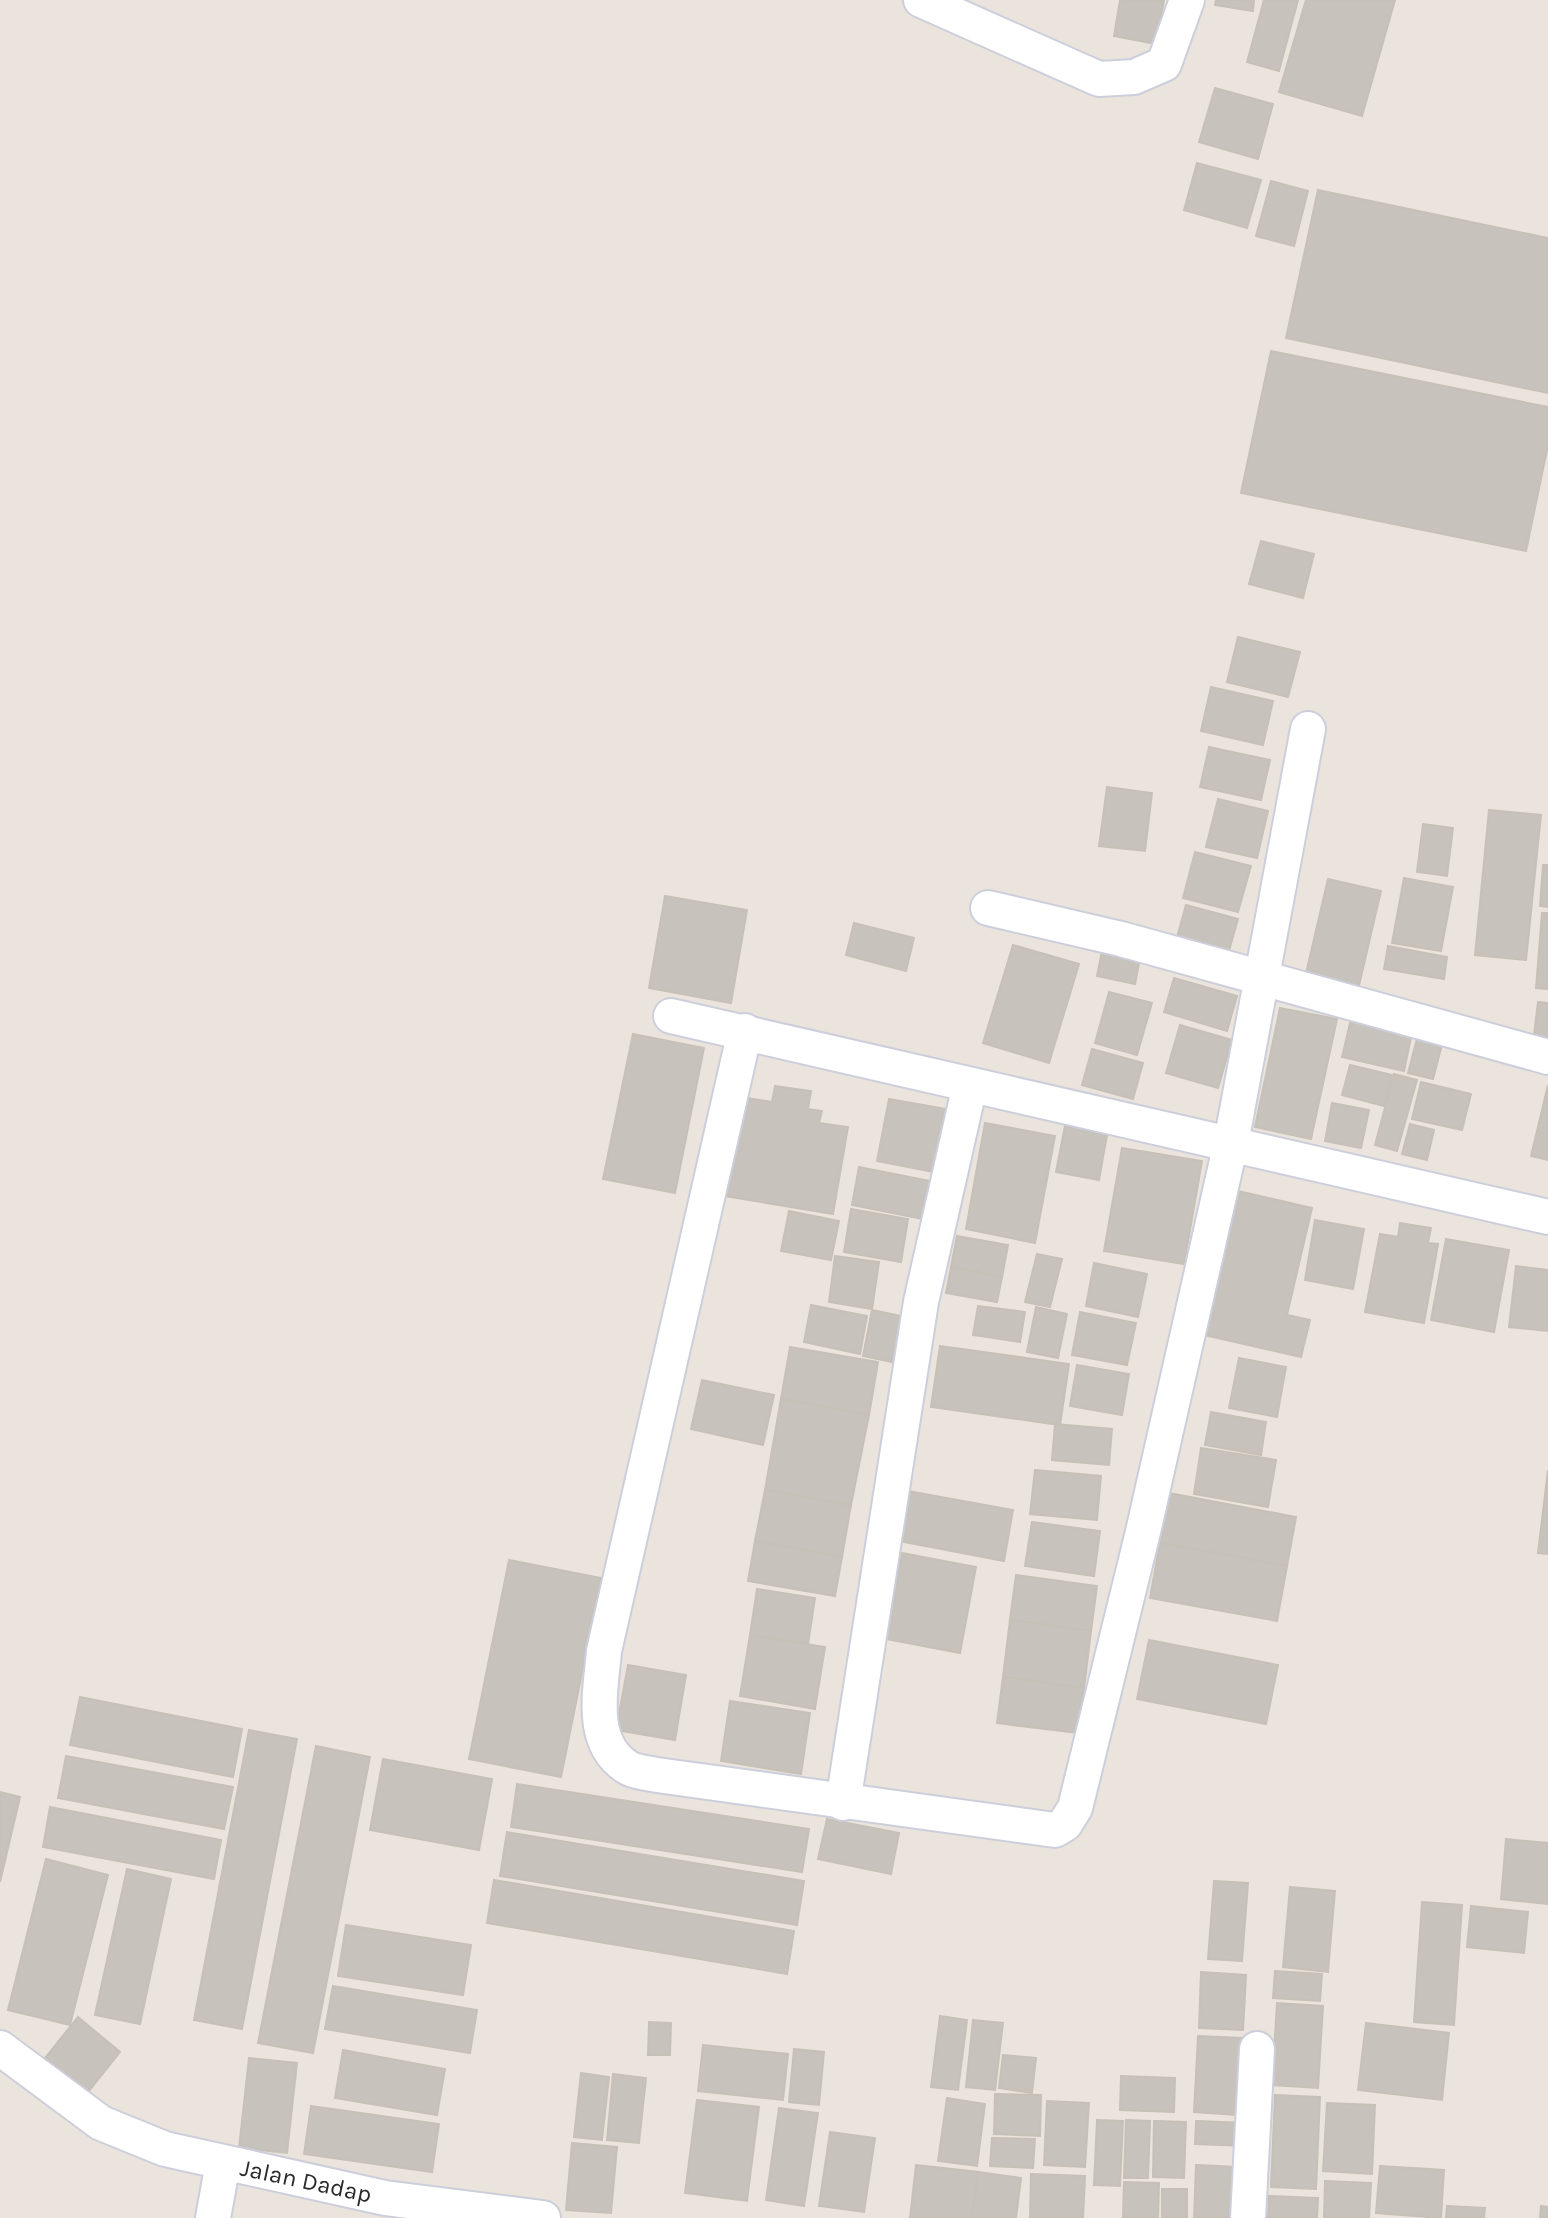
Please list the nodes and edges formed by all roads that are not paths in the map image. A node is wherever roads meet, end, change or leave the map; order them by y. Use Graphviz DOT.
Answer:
graph roads {
  1 [pos="921,0"];
  2 [pos="1187,0"];
  3 [pos="1308,729"];
  4 [pos="988,908"];
  5 [pos="1260,979"];
  6 [pos="671,1016"];
  7 [pos="745,1031"];
  8 [pos="1548,1057"];
  9 [pos="970,1085"];
  10 [pos="1231,1143"];
  11 [pos="1548,1217"];
  12 [pos="843,1803"];
  13 [pos="0,2048"];
  14 [pos="1257,2049"];
  15 [pos="223,2163"];
  16 [pos="213,2218"];
  17 [pos="543,2218"];
  18 [pos="1248,2218"];
  1 -- 2 [label="street"];
  3 -- 5 [label="street"];
  4 -- 5 [label="street"];
  5 -- 8 [label="street"];
  5 -- 10 [label="street"];
  6 -- 7 [label="street"];
  7 -- 9 [label="street"];
  7 -- 12 [label="street"];
  9 -- 10 [label="street"];
  9 -- 12 [label="street"];
  10 -- 11 [label="street"];
  10 -- 12 [label="street"];
  13 -- 15 [label="street, Jalan Dadap"];
  14 -- 18 [label="street"];
  15 -- 16 [label="street"];
  15 -- 17 [label="street, Jalan Dadap"];
}
